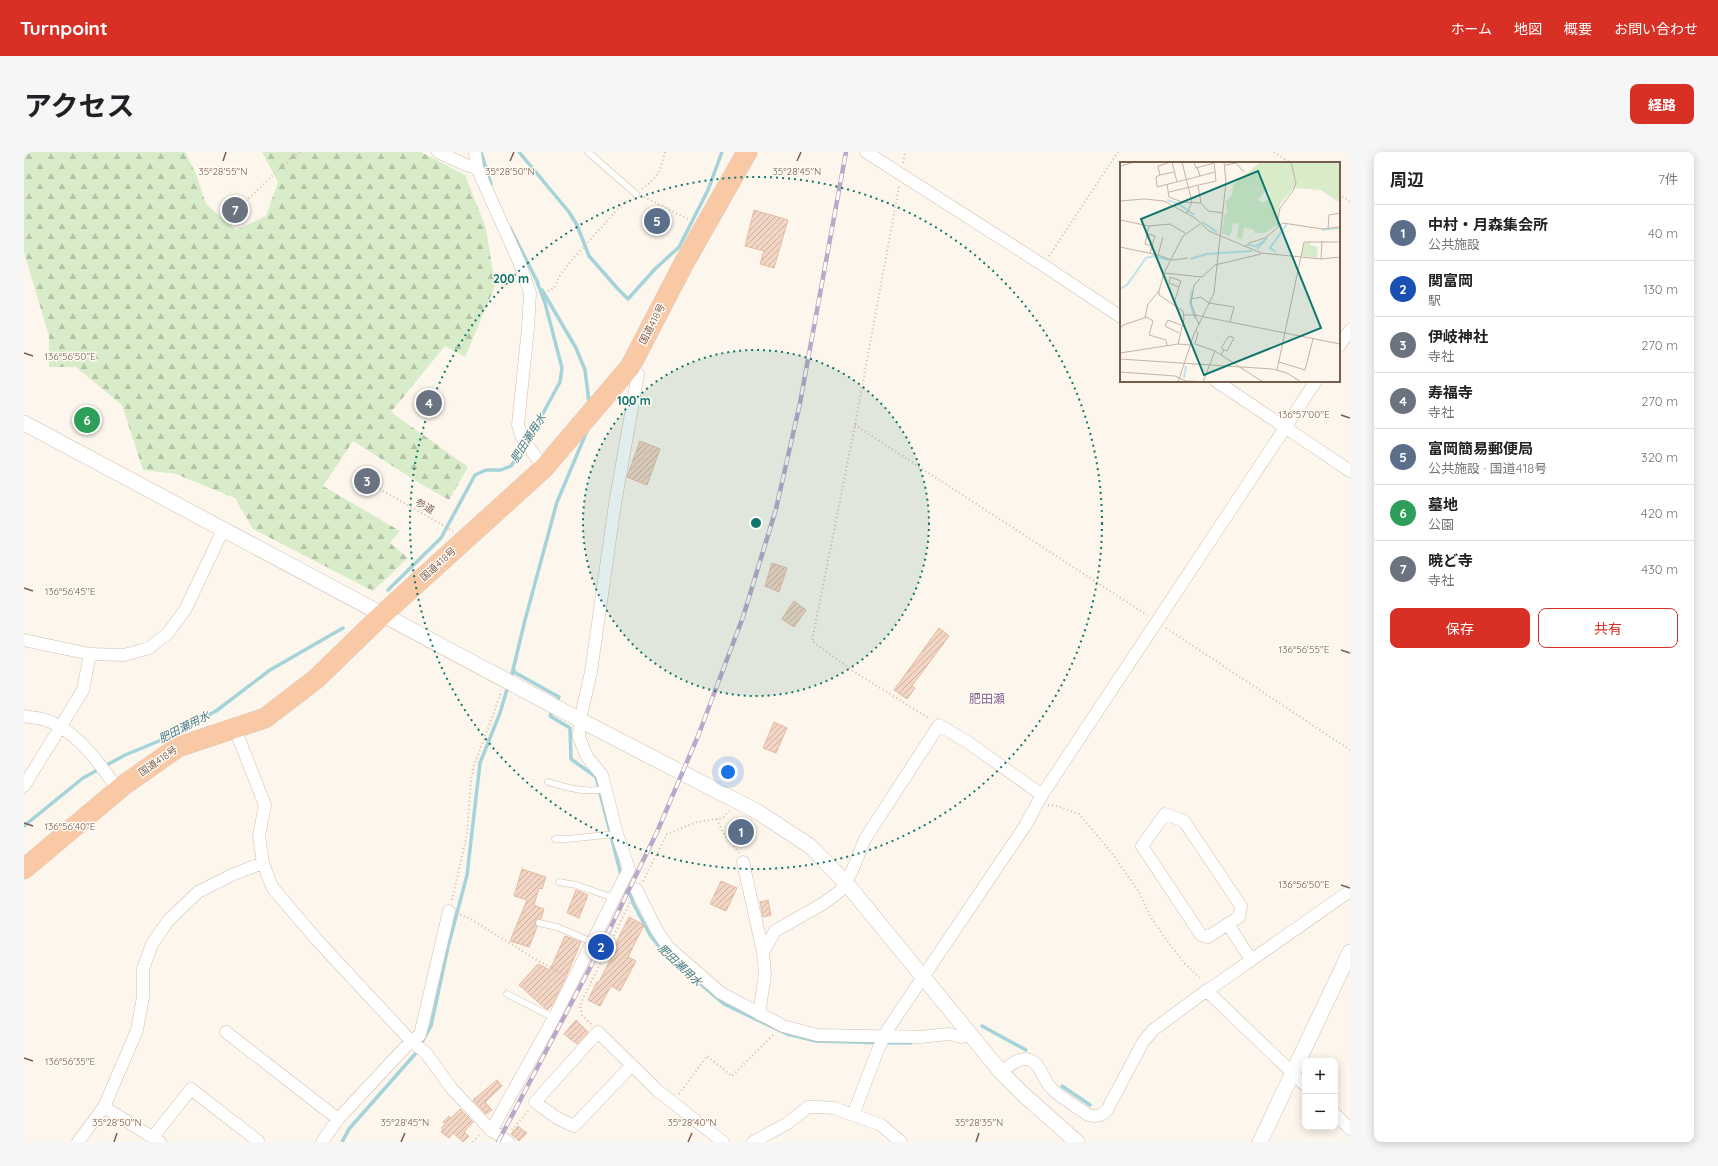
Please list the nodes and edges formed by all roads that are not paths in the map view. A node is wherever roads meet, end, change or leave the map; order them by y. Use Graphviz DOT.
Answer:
graph roads {
  1 [pos="438,152"];
  2 [pos="476,152"];
  3 [pos="588,152"];
  4 [pos="747,152"];
  5 [pos="866,152"];
  6 [pos="476,168"];
  7 [pos="636,194"];
  8 [pos="1120,316"];
  9 [pos="1350,330"];
  10 [pos="1340,345"];
  11 [pos="630,367"];
  12 [pos="1217,382"];
  13 [pos="1315,382"];
  14 [pos="24,423"];
  15 [pos="1285,428"];
  16 [pos="544,468"];
  17 [pos="1350,471"];
  18 [pos="224,528"];
  19 [pos="383,614"];
  20 [pos="24,640"];
  21 [pos="90,654"];
  22 [pos="24,716"];
  23 [pos="580,720"];
  24 [pos="60,727"];
  25 [pos="235,729"];
  26 [pos="548,782"];
  27 [pos="24,786"];
  28 [pos="606,789"];
  29 [pos="118,790"];
  30 [pos="1042,795"];
  31 [pos="617,834"];
  32 [pos="555,838"];
  33 [pos="743,862"];
  34 [pos="263,863"];
  35 [pos="24,869"];
  36 [pos="559,882"];
  37 [pos="846,883"];
  38 [pos="636,889"];
  39 [pos="1350,891"];
  40 [pos="614,898"];
  41 [pos="449,910"];
  42 [pos="539,923"];
  43 [pos="1228,924"];
  44 [pos="592,942"];
  45 [pos="763,952"];
  46 [pos="1350,952"];
  47 [pos="1251,960"];
  48 [pos="923,977"];
  49 [pos="1208,989"];
  50 [pos="507,994"];
  51 [pos="759,1014"];
  52 [pos="554,1018"];
  53 [pos="226,1032"];
  54 [pos="971,1034"];
  55 [pos="884,1036"];
  56 [pos="411,1040"];
  57 [pos="632,1065"];
  58 [pos="1001,1072"];
  59 [pos="1292,1072"];
  60 [pos="1302,1082"];
  61 [pos="104,1107"];
  62 [pos="853,1115"];
  63 [pos="1338,1117"];
  64 [pos="338,1119"];
  65 [pos="1350,1129"];
  66 [pos="491,1131"];
  67 [pos="157,1139"];
  68 [pos="506,1140"];
  69 [pos="78,1142"];
  70 [pos="258,1142"];
  71 [pos="322,1142"];
  72 [pos="722,1142"];
  73 [pos="752,1142"];
  74 [pos="901,1142"];
  75 [pos="1077,1142"];
  76 [pos="1260,1142"];
  1 -- 6 [label="street"];
  2 -- 6 [label="street"];
  3 -- 7 [label="lane"];
  4 -- 11 [label="highway, 国道418号"];
  5 -- 8 [label="street"];
  6 -- 16 [label="street"];
  9 -- 10 [label="street"];
  11 -- 16 [label="highway, 国道418号"];
  11 -- 23 [label="street"];
  12 -- 15 [label="street"];
  13 -- 15 [label="street"];
  14 -- 18 [label="street"];
  15 -- 17 [label="street"];
  15 -- 30 [label="street"];
  16 -- 19 [label="highway, 国道418号"];
  18 -- 19 [label="street"];
  18 -- 21 [label="street"];
  19 -- 23 [label="street"];
  19 -- 25 [label="highway, 国道418号"];
  20 -- 21 [label="street"];
  21 -- 24 [label="street"];
  22 -- 24 [label="street"];
  23 -- 28 [label="street"];
  23 -- 37 [label="street"];
  24 -- 27 [label="street"];
  24 -- 29 [label="street"];
  25 -- 29 [label="highway, 国道418号"];
  25 -- 34 [label="street"];
  26 -- 28 [label="lane"];
  28 -- 31 [label="street"];
  29 -- 35 [label="highway, 国道418号"];
  30 -- 37 [label="street"];
  30 -- 48 [label="street"];
  31 -- 32 [label="lane"];
  31 -- 40 [label="street"];
  33 -- 45 [label="street"];
  34 -- 56 [label="street"];
  34 -- 61 [label="street"];
  36 -- 40 [label="lane"];
  37 -- 45 [label="street"];
  37 -- 48 [label="street"];
  38 -- 51 [label="street"];
  39 -- 47 [label="street"];
  40 -- 44 [label="street"];
  41 -- 56 [label="street"];
  42 -- 44 [label="lane"];
  43 -- 43 [label="street"];
  43 -- 47 [label="street"];
  44 -- 52 [label="street"];
  45 -- 51 [label="street"];
  46 -- 59 [label="street"];
  47 -- 49 [label="street"];
  48 -- 54 [label="street"];
  48 -- 55 [label="street"];
  49 -- 58 [label="street"];
  49 -- 59 [label="street"];
  50 -- 52 [label="lane"];
  51 -- 55 [label="street"];
  52 -- 66 [label="street"];
  53 -- 64 [label="street"];
  54 -- 55 [label="street"];
  54 -- 58 [label="street"];
  55 -- 62 [label="street"];
  56 -- 64 [label="street"];
  56 -- 66 [label="street"];
  57 -- 57 [label="street"];
  57 -- 72 [label="street"];
  58 -- 75 [label="street"];
  59 -- 60 [label="street"];
  59 -- 76 [label="street"];
  61 -- 67 [label="street"];
  61 -- 69 [label="street"];
  62 -- 73 [label="street"];
  62 -- 74 [label="street"];
  63 -- 65 [label="street"];
  64 -- 71 [label="street"];
  66 -- 68 [label="street"];
  67 -- 70 [label="street"];
}
